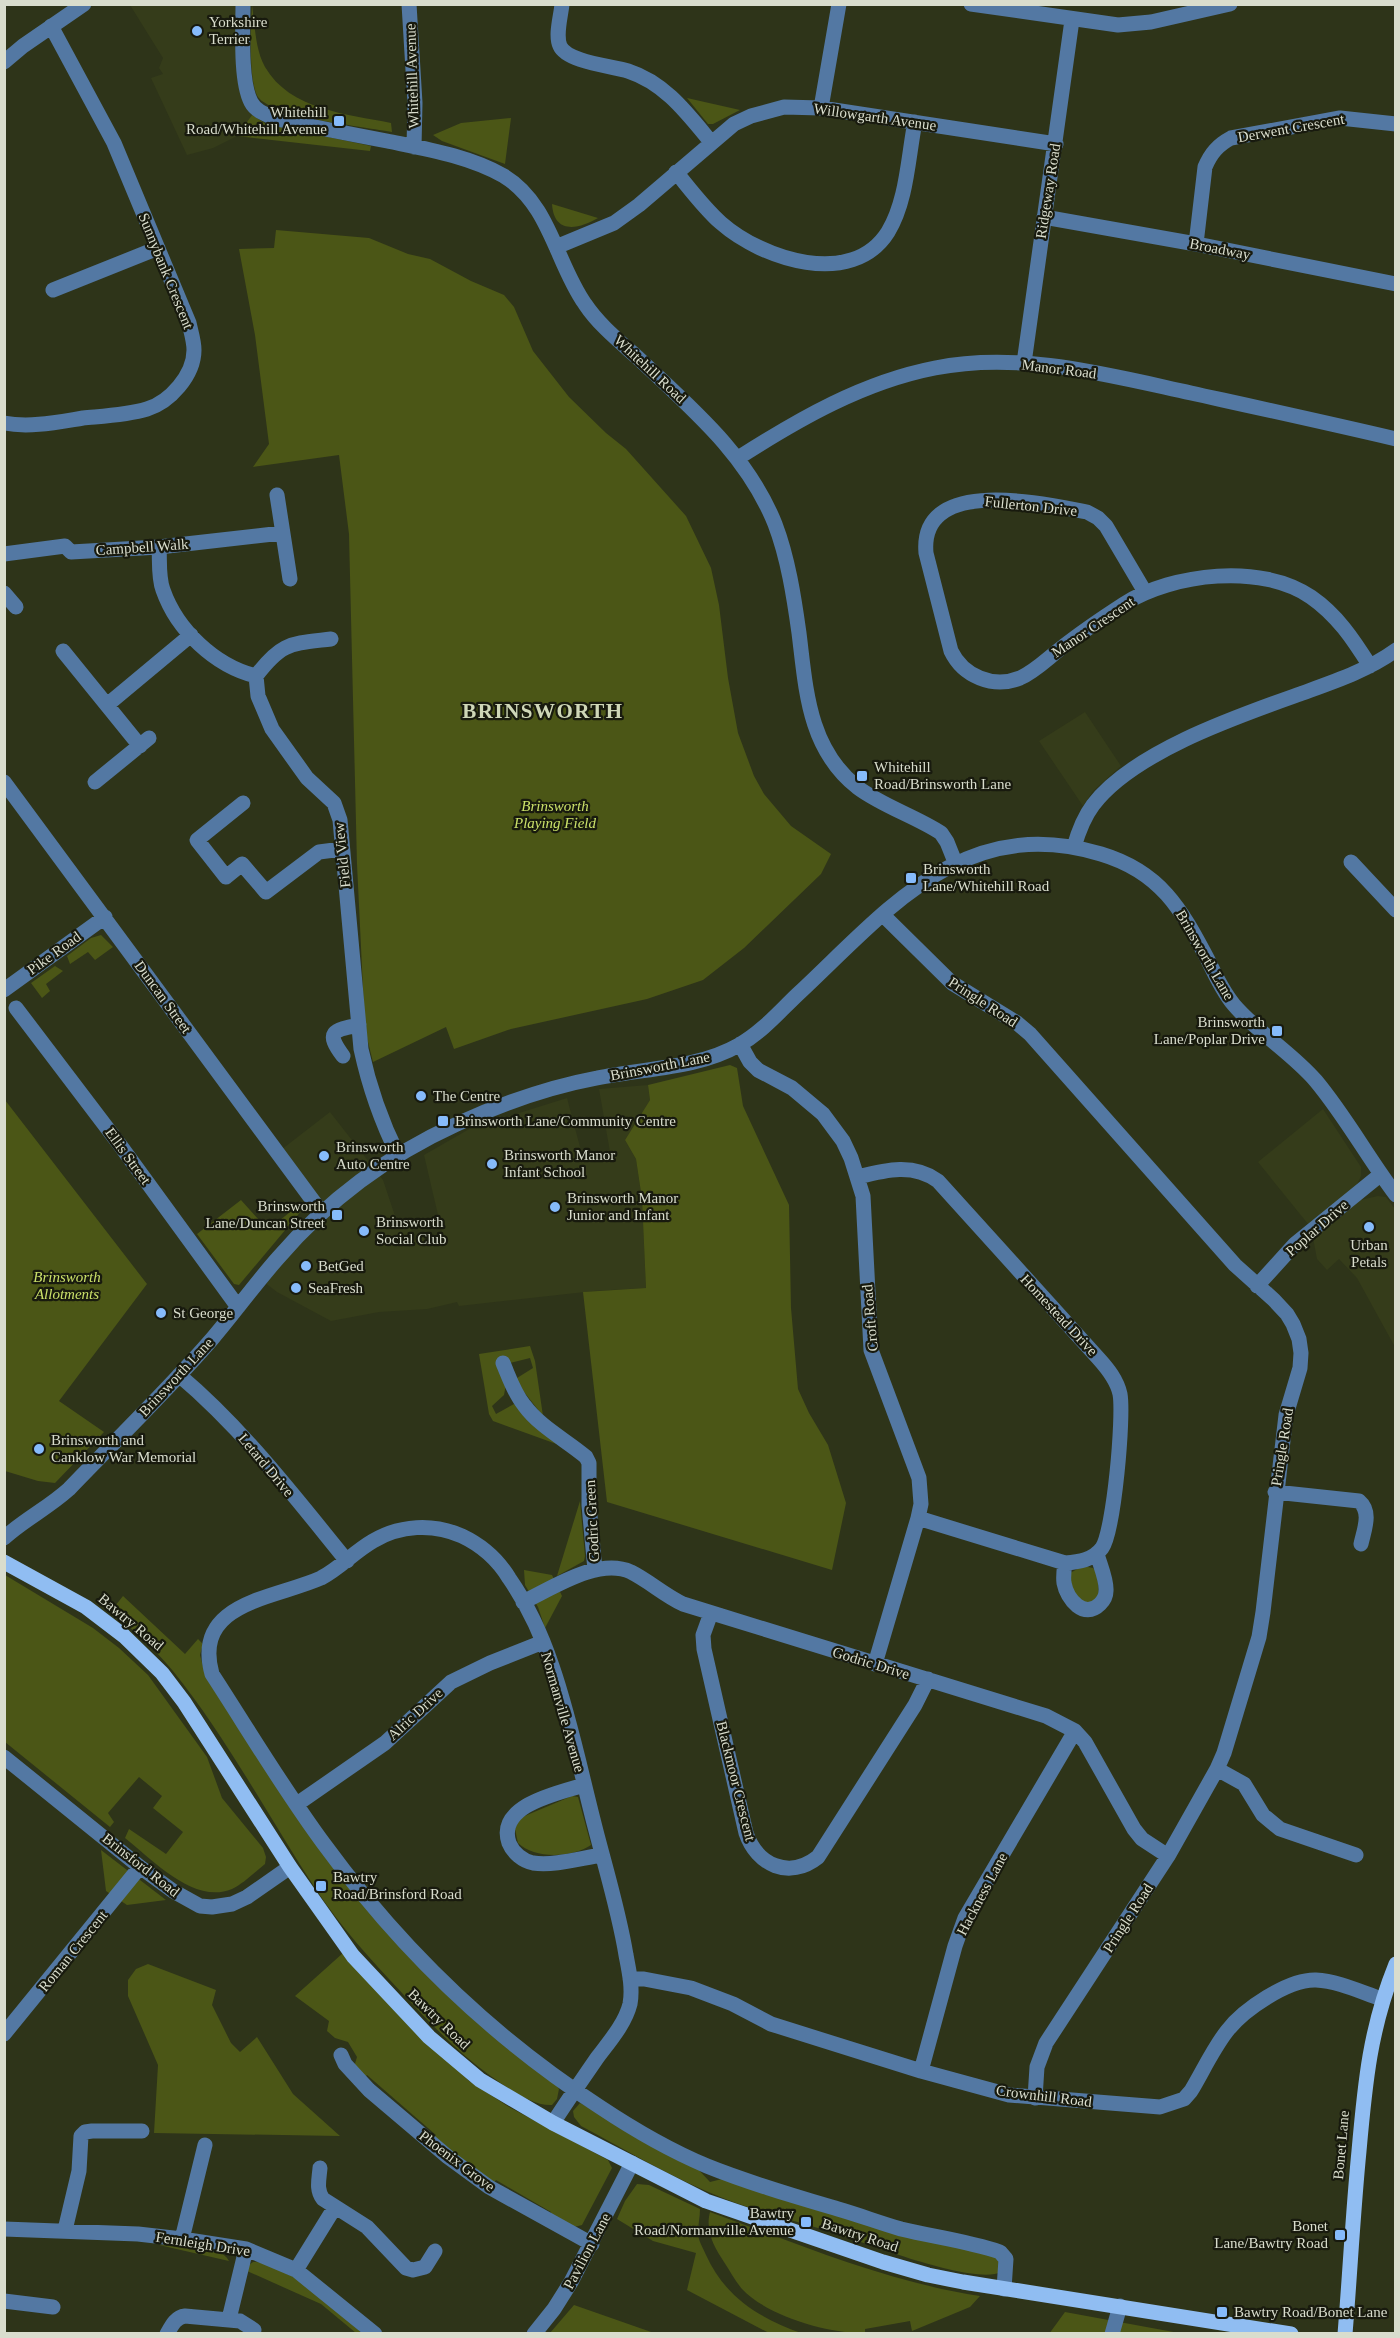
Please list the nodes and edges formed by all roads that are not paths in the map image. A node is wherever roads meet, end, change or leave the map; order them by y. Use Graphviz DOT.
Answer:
graph roads {
  1 [pos="84,4"];
  2 [pos="243,4"];
  3 [pos="409,4"];
  4 [pos="562,4"];
  5 [pos="839,4"];
  6 [pos="971,4"];
  7 [pos="1230,4"];
  8 [pos="1179,10"];
  9 [pos="1072,20"];
  10 [pos="51,26"];
  11 [pos="4,62"];
  12 [pos="821,108"];
  13 [pos="915,122"];
  14 [pos="1395,124"];
  15 [pos="711,142"];
  16 [pos="1056,144"];
  17 [pos="414,147"];
  18 [pos="676,172"];
  19 [pos="1044,217"];
  20 [pos="1196,244"];
  21 [pos="556,247"];
  22 [pos="158,248"];
  23 [pos="1395,284"];
  24 [pos="52,290"];
  25 [pos="1024,363"];
  26 [pos="4,423"];
  27 [pos="1395,439"];
  28 [pos="738,458"];
  29 [pos="277,495"];
  30 [pos="282,533"];
  31 [pos="159,547"];
  32 [pos="4,554"];
  33 [pos="290,579"];
  34 [pos="1145,592"];
  35 [pos="4,593"];
  36 [pos="16,607"];
  37 [pos="191,635"];
  38 [pos="331,639"];
  39 [pos="1395,650"];
  40 [pos="63,651"];
  41 [pos="1370,666"];
  42 [pos="966,671"];
  43 [pos="256,676"];
  44 [pos="107,705"];
  45 [pos="4,782"];
  46 [pos="95,782"];
  47 [pos="243,803"];
  48 [pos="1074,847"];
  49 [pos="342,849"];
  50 [pos="955,862"];
  51 [pos="1351,862"];
  52 [pos="1395,910"];
  53 [pos="883,915"];
  54 [pos="105,917"];
  55 [pos="8,985"];
  56 [pos="16,1008"];
  57 [pos="358,1025"];
  58 [pos="740,1044"];
  59 [pos="343,1056"];
  60 [pos="398,1155"];
  61 [pos="1380,1175"];
  62 [pos="858,1177"];
  63 [pos="1395,1195"];
  64 [pos="322,1213"];
  65 [pos="1257,1286"];
  66 [pos="238,1307"];
  67 [pos="503,1363"];
  68 [pos="179,1375"];
  69 [pos="1275,1492"];
  70 [pos="918,1518"];
  71 [pos="4,1538"];
  72 [pos="1361,1544"];
  73 [pos="1096,1554"];
  74 [pos="347,1561"];
  75 [pos="4,1562"];
  76 [pos="1065,1563"];
  77 [pos="595,1570"];
  78 [pos="523,1602"];
  79 [pos="711,1613"];
  80 [pos="543,1642"];
  81 [pos="207,1649"];
  82 [pos="875,1664"];
  83 [pos="927,1680"];
  84 [pos="1075,1731"];
  85 [pos="4,1757"];
  86 [pos="1217,1769"];
  87 [pos="584,1785"];
  88 [pos="297,1804"];
  89 [pos="602,1855"];
  90 [pos="1168,1856"];
  91 [pos="1356,1856"];
  92 [pos="140,1867"];
  93 [pos="290,1867"];
  94 [pos="1395,1964"];
  95 [pos="630,1979"];
  96 [pos="1382,1999"];
  97 [pos="4,2034"];
  98 [pos="341,2055"];
  99 [pos="921,2071"];
  100 [pos="574,2090"];
  101 [pos="1035,2098"];
  102 [pos="553,2123"];
  103 [pos="142,2131"];
  104 [pos="205,2145"];
  105 [pos="632,2163"];
  106 [pos="320,2168"];
  107 [pos="335,2207"];
  108 [pos="4,2229"];
  109 [pos="65,2230"];
  110 [pos="182,2239"];
  111 [pos="592,2244"];
  112 [pos="246,2249"];
  113 [pos="435,2251"];
  114 [pos="296,2270"];
  115 [pos="1004,2289"];
  116 [pos="4,2301"];
  117 [pos="1120,2306"];
  118 [pos="53,2307"];
  119 [pos="229,2319"];
  120 [pos="254,2330"];
  121 [pos="167,2334"];
  122 [pos="375,2334"];
  123 [pos="534,2334"];
  124 [pos="1112,2334"];
  125 [pos="1291,2334"];
  126 [pos="1345,2334"];
  1 -- 10 [label="street"];
  2 -- 17 [label="street, Whitehill Road"];
  3 -- 17 [label="street, Whitehill Avenue"];
  4 -- 15 [label="street"];
  5 -- 12 [label="street"];
  6 -- 9 [label="street"];
  7 -- 8 [label="street"];
  8 -- 9 [label="street"];
  9 -- 16 [label="street, Ridgeway Road"];
  10 -- 11 [label="street"];
  10 -- 22 [label="street, Sunnybank Crescent"];
  12 -- 13 [label="street, Willowgarth Avenue"];
  12 -- 15 [label="street, Willowgarth Avenue"];
  13 -- 16 [label="street, Willowgarth Avenue"];
  13 -- 18 [label="street"];
  14 -- 20 [label="street, Derwent Crescent"];
  15 -- 18 [label="street, Willowgarth Avenue"];
  16 -- 19 [label="street, Ridgeway Road"];
  17 -- 21 [label="street, Whitehill Road"];
  18 -- 21 [label="street, Willowgarth Avenue"];
  19 -- 20 [label="street, Broadway"];
  19 -- 25 [label="street, Ridgeway Road"];
  20 -- 23 [label="street, Broadway"];
  21 -- 28 [label="street, Whitehill Road"];
  22 -- 24 [label="street"];
  22 -- 26 [label="street, Sunnybank Crescent"];
  25 -- 27 [label="street, Manor Road"];
  25 -- 28 [label="street, Manor Road"];
  28 -- 50 [label="street, Whitehill Road"];
  29 -- 30 [label="street"];
  30 -- 31 [label="street, Campbell Walk"];
  30 -- 33 [label="street"];
  31 -- 32 [label="street, Campbell Walk"];
  31 -- 37 [label="street"];
  34 -- 41 [label="street, Manor Crescent"];
  34 -- 42 [label="street, Manor Crescent"];
  34 -- 42 [label="street, Fullerton Drive"];
  35 -- 36 [label="street"];
  37 -- 43 [label="street"];
  37 -- 44 [label="street"];
  38 -- 43 [label="street"];
  39 -- 41 [label="street"];
  40 -- 44 [label="street"];
  41 -- 48 [label="street"];
  43 -- 49 [label="street, Field View"];
  44 -- 46 [label="street"];
  45 -- 54 [label="street, Duncan Street"];
  47 -- 49 [label="street"];
  48 -- 50 [label="street, Brinsworth Lane"];
  48 -- 61 [label="street, Brinsworth Lane"];
  49 -- 57 [label="street, Field View"];
  50 -- 53 [label="street, Brinsworth Lane"];
  51 -- 52 [label="street"];
  53 -- 58 [label="street, Brinsworth Lane"];
  53 -- 65 [label="street, Pringle Road"];
  54 -- 55 [label="street, Pike Road"];
  54 -- 64 [label="street, Duncan Street"];
  56 -- 66 [label="street, Ellis Street"];
  57 -- 59 [label="street"];
  57 -- 60 [label="street, Field View"];
  58 -- 60 [label="street, Brinsworth Lane"];
  58 -- 62 [label="street, Croft Road"];
  60 -- 64 [label="street, Brinsworth Lane"];
  61 -- 63 [label="street, Brinsworth Lane"];
  61 -- 65 [label="street, Poplar Drive"];
  62 -- 70 [label="street, Croft Road"];
  62 -- 73 [label="street, Homestead Drive"];
  64 -- 66 [label="street, Brinsworth Lane"];
  65 -- 69 [label="street, Pringle Road"];
  66 -- 68 [label="street, Brinsworth Lane"];
  67 -- 77 [label="street, Godric Green"];
  68 -- 71 [label="street, Brinsworth Lane"];
  68 -- 74 [label="street, Letard Drive"];
  69 -- 72 [label="street"];
  69 -- 86 [label="street, Pringle Road"];
  70 -- 76 [label="street"];
  70 -- 82 [label="street, Croft Road"];
  73 -- 76 [label="street"];
  73 -- 76 [label="street"];
  74 -- 78 [label="street, Normanville Avenue"];
  74 -- 81 [label="street, Normanville Avenue"];
  75 -- 93 [label="main road, Bawtry Road"];
  77 -- 78 [label="street, Godric Drive"];
  77 -- 79 [label="street, Godric Drive"];
  78 -- 80 [label="street, Normanville Avenue"];
  79 -- 82 [label="street, Godric Drive"];
  79 -- 83 [label="street, Blackmoor Crescent"];
  80 -- 87 [label="street, Normanville Avenue"];
  80 -- 88 [label="street, Alric Drive"];
  81 -- 88 [label="street, Bawtry Road"];
  82 -- 83 [label="street, Godric Drive"];
  83 -- 84 [label="street, Godric Drive"];
  84 -- 90 [label="street, Godric Drive"];
  84 -- 99 [label="street, Hackness Lane"];
  85 -- 92 [label="street, Brinsford Road"];
  86 -- 90 [label="street, Pringle Road"];
  86 -- 91 [label="street"];
  87 -- 89 [label="street, Normanville Avenue"];
  87 -- 89 [label="street, Normanville Avenue"];
  88 -- 100 [label="street, Bawtry Road"];
  89 -- 95 [label="street, Normanville Avenue"];
  90 -- 101 [label="street, Pringle Road"];
  92 -- 93 [label="street, Brinsford Road"];
  92 -- 97 [label="street, Roman Crescent"];
  93 -- 102 [label="main road, Bawtry Road"];
  94 -- 96 [label="main road, Bonet Lane"];
  95 -- 99 [label="street, Crownhill Road"];
  95 -- 100 [label="street, Normanville Avenue"];
  96 -- 101 [label="street, Crownhill Road"];
  96 -- 126 [label="main road, Bonet Lane"];
  98 -- 111 [label="street, Phoenix Grove"];
  99 -- 101 [label="street, Crownhill Road"];
  100 -- 102 [label="street, Normanville Avenue"];
  100 -- 115 [label="street, Bawtry Road"];
  102 -- 105 [label="main road, Bawtry Road"];
  103 -- 109 [label="street"];
  104 -- 110 [label="street"];
  105 -- 111 [label="street, Pavilion Lane"];
  105 -- 115 [label="main road, Bawtry Road"];
  106 -- 107 [label="street"];
  107 -- 113 [label="street"];
  107 -- 114 [label="street"];
  108 -- 109 [label="street, Fernleigh Drive"];
  109 -- 110 [label="street, Fernleigh Drive"];
  110 -- 112 [label="street, Fernleigh Drive"];
  111 -- 123 [label="street, Pavilion Lane"];
  112 -- 114 [label="street, Fernleigh Drive"];
  112 -- 119 [label="street"];
  114 -- 122 [label="street, Fernleigh Drive"];
  115 -- 117 [label="main road, Bawtry Road"];
  116 -- 118 [label="street"];
  117 -- 124 [label="street"];
  117 -- 125 [label="main road, Bawtry Road"];
  119 -- 120 [label="street"];
  119 -- 121 [label="street"];
}
